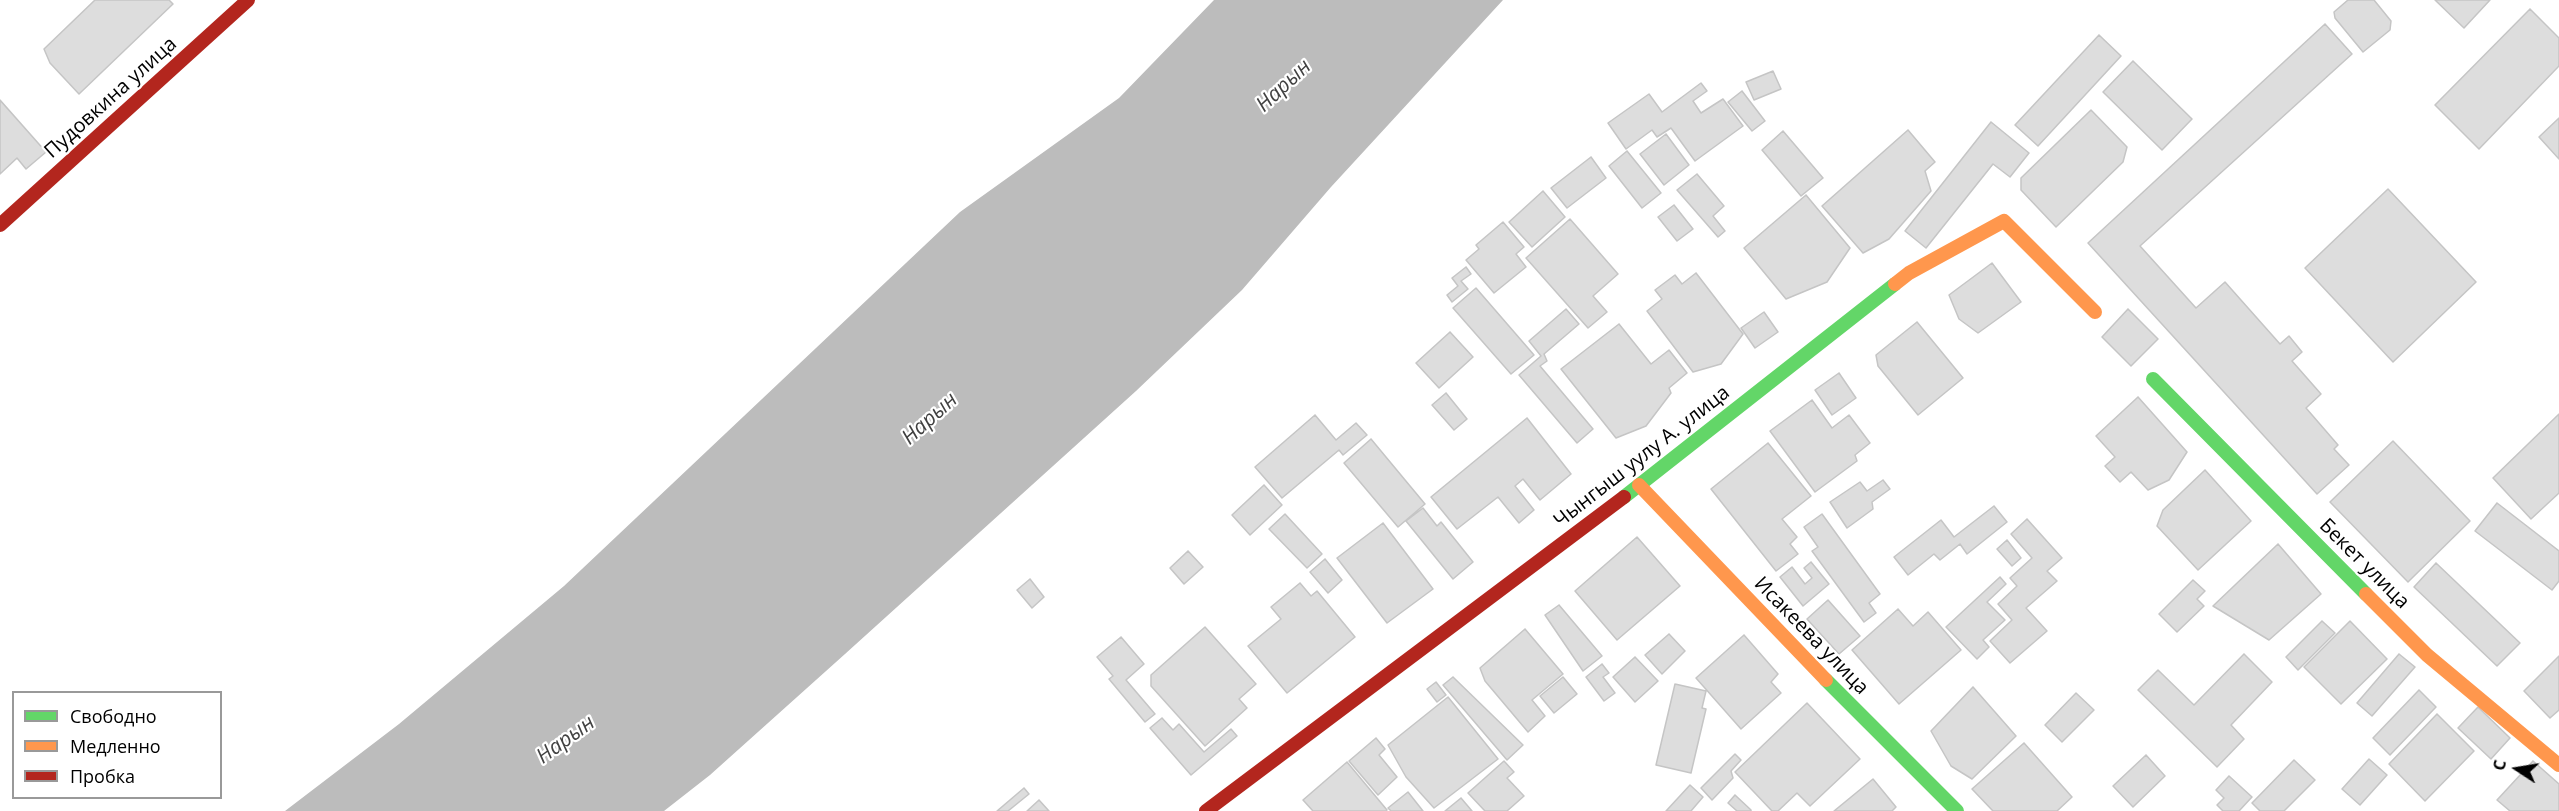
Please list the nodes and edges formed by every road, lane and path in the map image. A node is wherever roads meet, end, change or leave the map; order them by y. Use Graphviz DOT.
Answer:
graph roads {
  1 [pos="248,0"];
  2 [pos="0,225"];
  3 [pos="2095,312"];
  4 [pos="2153,379"];
  5 [pos="1640,485"];
  6 [pos="2559,765"];
  7 [pos="1206,811"];
  8 [pos="1958,811"];
  1 -- 2 [label="street, Пудовкина улица"];
  3 -- 5 [label="street, Чынгыш уулу А. улица"];
  4 -- 6 [label="street, Бекет улица"];
  5 -- 7 [label="street, Чынгыш уулу А. улица"];
  5 -- 8 [label="street, Исакеева улица"];
}
